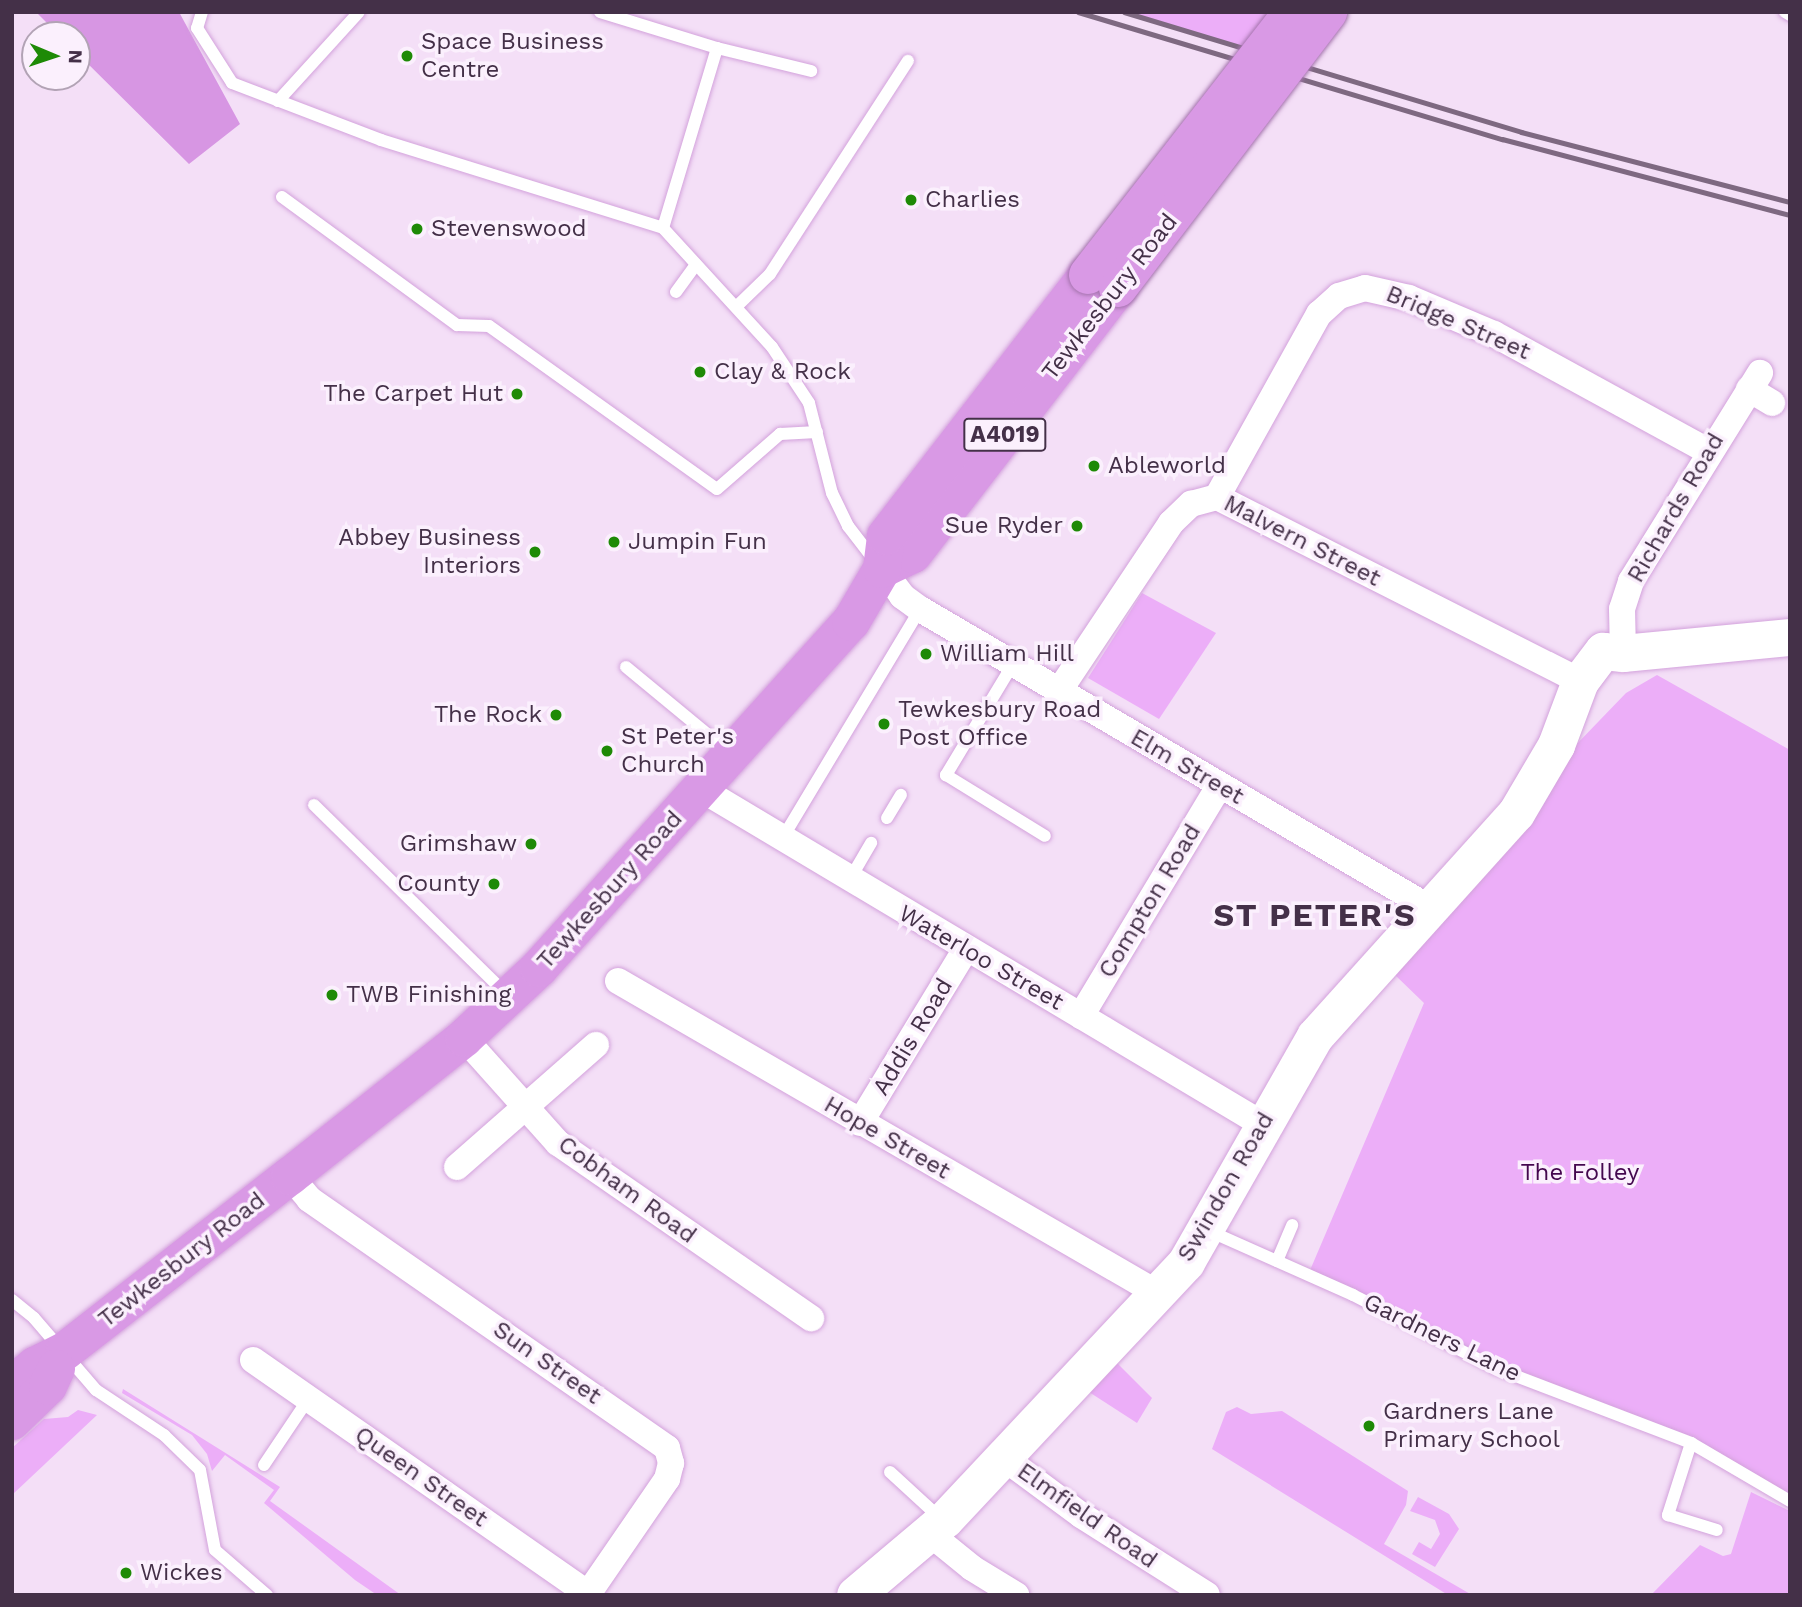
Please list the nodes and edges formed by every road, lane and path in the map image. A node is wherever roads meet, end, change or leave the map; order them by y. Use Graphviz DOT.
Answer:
graph roads {
  1 [pos="202,12"];
  2 [pos="359,12"];
  3 [pos="600,12"];
  4 [pos="1293,12"];
  5 [pos="1328,12"];
  6 [pos="1785,12"];
  7 [pos="1790,15"];
  8 [pos="717,48"];
  9 [pos="908,61"];
  10 [pos="811,71"];
  11 [pos="278,101"];
  12 [pos="282,197"];
  13 [pos="663,228"];
  14 [pos="696,264"];
  15 [pos="1103,282"];
  16 [pos="676,292"];
  17 [pos="737,306"];
  18 [pos="1772,403"];
  19 [pos="817,432"];
  20 [pos="1708,451"];
  21 [pos="1217,497"];
  22 [pos="882,569"];
  23 [pos="920,609"];
  24 [pos="1790,637"];
  25 [pos="1623,653"];
  26 [pos="1013,664"];
  27 [pos="626,667"];
  28 [pos="1580,681"];
  29 [pos="1059,691"];
  30 [pos="1556,745"];
  31 [pos="731,753"];
  32 [pos="1219,786"];
  33 [pos="701,789"];
  34 [pos="901,794"];
  35 [pos="314,805"];
  36 [pos="887,818"];
  37 [pos="1045,836"];
  38 [pos="782,839"];
  39 [pos="871,843"];
  40 [pos="849,879"];
  41 [pos="1430,908"];
  42 [pos="965,950"];
  43 [pos="618,981"];
  44 [pos="509,996"];
  45 [pos="1081,1016"];
  46 [pos="464,1038"];
  47 [pos="596,1045"];
  48 [pos="526,1106"];
  49 [pos="860,1123"];
  50 [pos="1262,1124"];
  51 [pos="457,1167"];
  52 [pos="290,1176"];
  53 [pos="1292,1224"];
  54 [pos="1207,1230"];
  55 [pos="1277,1261"];
  56 [pos="1157,1293"];
  57 [pos="12,1300"];
  58 [pos="811,1318"];
  59 [pos="65,1351"];
  60 [pos="253,1360"];
  61 [pos="12,1385"];
  62 [pos="309,1398"];
  63 [pos="12,1421"];
  64 [pos="1691,1443"];
  65 [pos="1004,1458"];
  66 [pos="264,1465"];
  67 [pos="890,1472"];
  68 [pos="1790,1501"];
  69 [pos="936,1527"];
  70 [pos="1717,1530"];
  71 [pos="589,1594"];
  72 [pos="267,1595"];
  73 [pos="855,1595"];
  74 [pos="1016,1595"];
  75 [pos="1207,1595"];
  1 -- 11 [label="lane"];
  2 -- 11 [label="lane"];
  3 -- 8 [label="lane"];
  4 -- 15 [label="highway, Tewkesbury Road / A4019, bridge"];
  5 -- 15 [label="highway, Tewkesbury Road / A4019, bridge"];
  6 -- 7 [label="lane"];
  8 -- 10 [label="lane"];
  8 -- 13 [label="lane"];
  9 -- 17 [label="lane"];
  11 -- 13 [label="lane"];
  12 -- 19 [label="lane"];
  13 -- 14 [label="lane"];
  14 -- 16 [label="lane"];
  14 -- 17 [label="lane"];
  15 -- 22 [label="highway, Tewkesbury Road / A4019"];
  17 -- 19 [label="lane"];
  18 -- 20 [label="street, Richards Road"];
  19 -- 22 [label="lane"];
  20 -- 21 [label="street, Bridge Street"];
  20 -- 25 [label="street, Richards Road"];
  21 -- 28 [label="street, Malvern Street"];
  21 -- 29 [label="street, Malvern Street"];
  22 -- 23 [label="street, Elm Street"];
  22 -- 31 [label="highway, Tewkesbury Road / A4019"];
  23 -- 26 [label="street, Elm Street"];
  23 -- 38 [label="lane"];
  24 -- 25 [label="street, Swindon Road"];
  25 -- 28 [label="street, Swindon Road"];
  25 -- 30 [label="street, Swindon Road"];
  26 -- 29 [label="street, Elm Street"];
  26 -- 37 [label="lane"];
  27 -- 31 [label="lane"];
  28 -- 30 [label="street, Swindon Road"];
  29 -- 32 [label="street, Elm Street"];
  30 -- 41 [label="street, Swindon Road"];
  31 -- 33 [label="highway, Tewkesbury Road / A4019"];
  32 -- 41 [label="street, Elm Street"];
  32 -- 45 [label="street, Compton Road"];
  33 -- 38 [label="street, Waterloo Street"];
  33 -- 44 [label="highway, Tewkesbury Road / A4019"];
  34 -- 36 [label="lane"];
  35 -- 44 [label="lane"];
  38 -- 40 [label="street, Waterloo Street"];
  39 -- 40 [label="lane"];
  40 -- 42 [label="street, Waterloo Street"];
  41 -- 50 [label="street, Swindon Road"];
  42 -- 45 [label="street, Waterloo Street"];
  42 -- 49 [label="street, Addis Road"];
  43 -- 49 [label="street, Hope Street"];
  44 -- 46 [label="highway, Tewkesbury Road / A4019"];
  45 -- 50 [label="street, Waterloo Street"];
  46 -- 48 [label="street, Cobham Road"];
  46 -- 52 [label="highway, Tewkesbury Road / A4019"];
  47 -- 48 [label="street"];
  48 -- 51 [label="street"];
  48 -- 58 [label="street, Cobham Road"];
  49 -- 56 [label="street, Hope Street"];
  50 -- 54 [label="street, Swindon Road"];
  52 -- 59 [label="highway, Tewkesbury Road / A4019"];
  52 -- 71 [label="street, Sun Street"];
  53 -- 55 [label="lane"];
  54 -- 55 [label="lane, Gardners Lane"];
  54 -- 56 [label="street, Swindon Road"];
  55 -- 64 [label="lane, Gardners Lane"];
  56 -- 65 [label="street, Swindon Road"];
  57 -- 59 [label="lane"];
  59 -- 61 [label="highway, Tewkesbury Road / A4019"];
  59 -- 63 [label="highway, Tewkesbury Road / A4019"];
  59 -- 72 [label="lane"];
  60 -- 62 [label="street, Queen Street"];
  62 -- 66 [label="lane"];
  62 -- 71 [label="street, Queen Street"];
  64 -- 68 [label="lane, Gardners Lane"];
  64 -- 70 [label="lane"];
  65 -- 69 [label="street, Swindon Road"];
  65 -- 75 [label="street, Elmfield Road"];
  67 -- 69 [label="lane"];
  69 -- 73 [label="street, Swindon Road"];
  69 -- 74 [label="street"];
}
